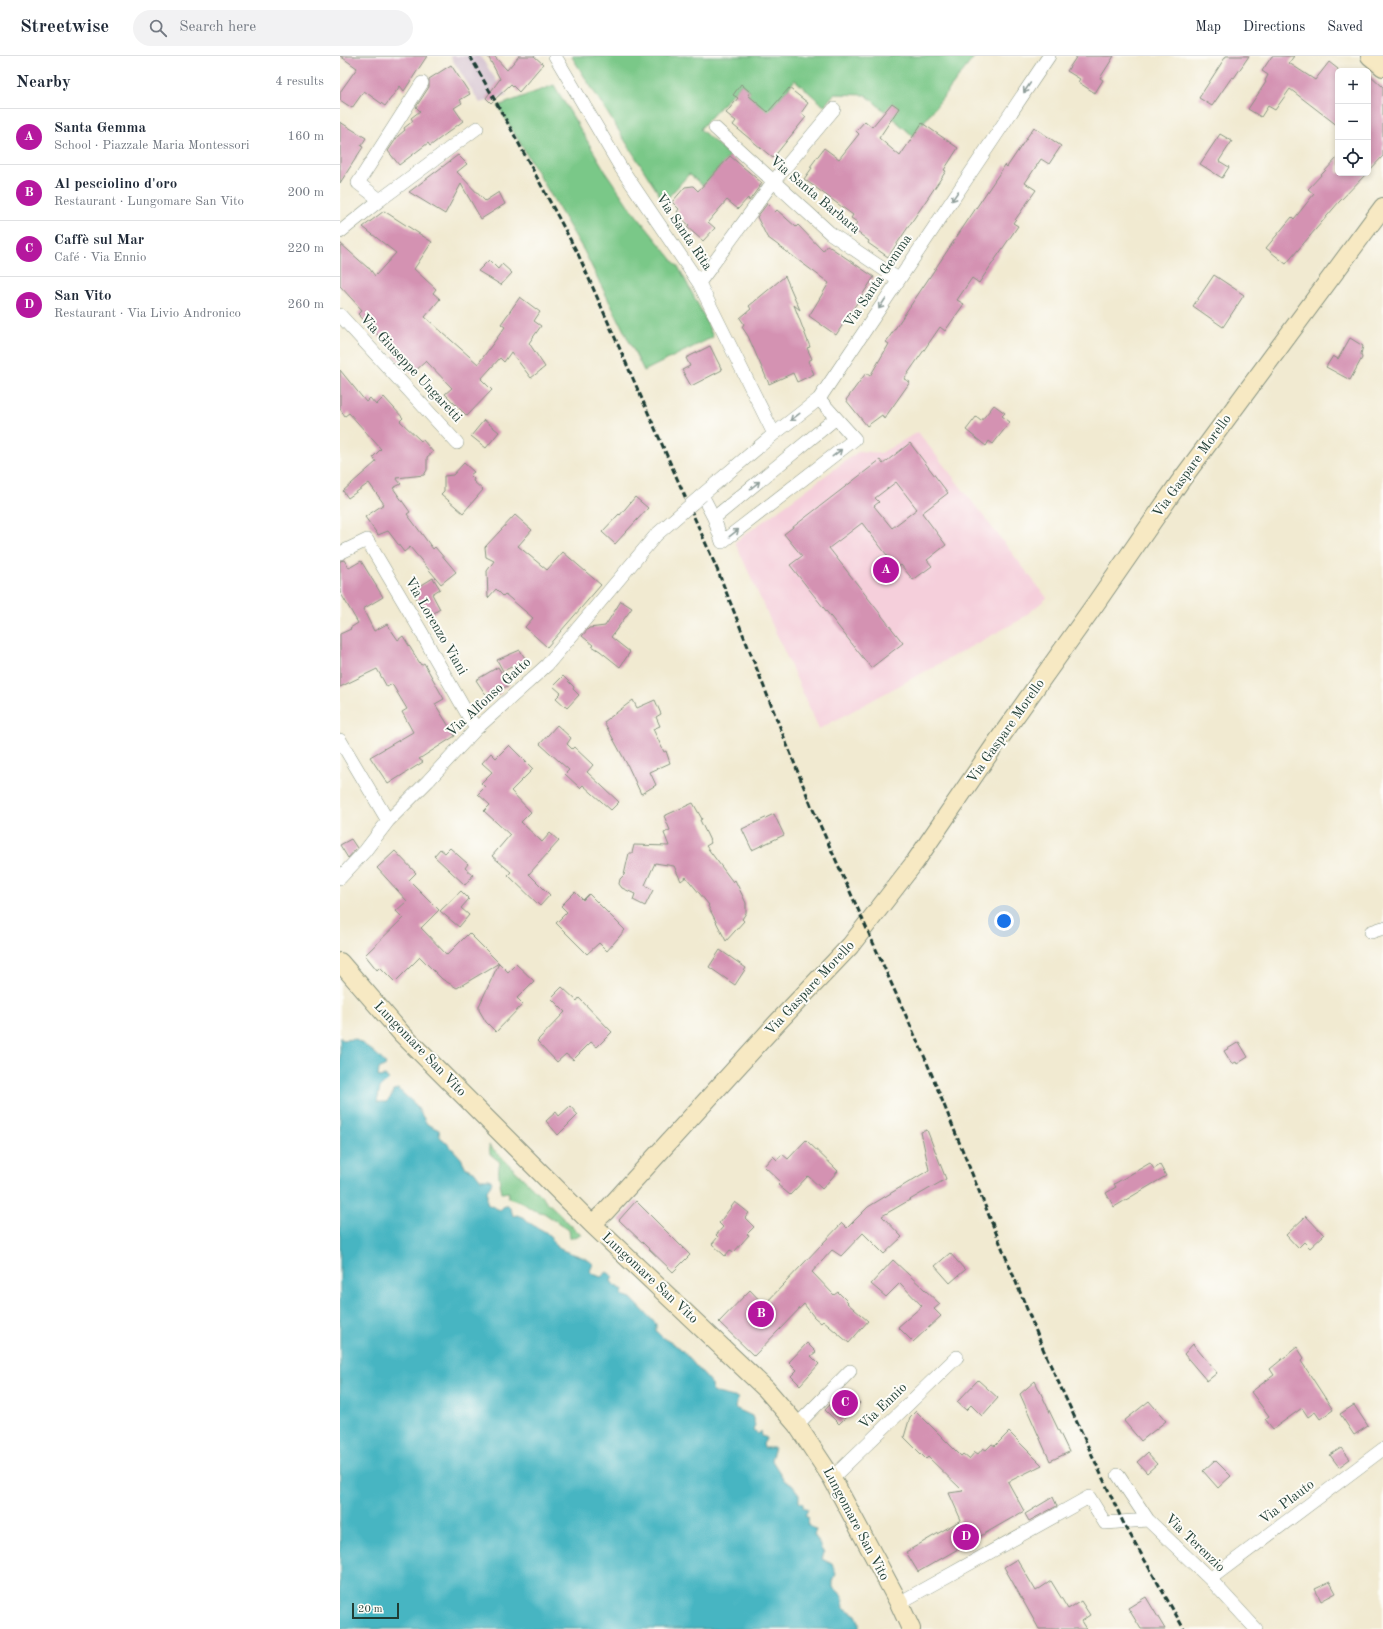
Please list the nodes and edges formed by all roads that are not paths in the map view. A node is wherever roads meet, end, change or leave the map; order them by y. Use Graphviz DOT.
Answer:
graph roads {
  1 [pos="555,56"];
  2 [pos="1049,56"];
  3 [pos="1370,56"];
  4 [pos="1383,67"];
  5 [pos="422,83"];
  6 [pos="834,109"];
  7 [pos="477,128"];
  8 [pos="715,128"];
  9 [pos="773,182"];
  10 [pos="380,200"];
  11 [pos="1383,207"];
  12 [pos="340,232"];
  13 [pos="898,279"];
  14 [pos="700,282"];
  15 [pos="340,315"];
  16 [pos="819,400"];
  17 [pos="836,418"];
  18 [pos="774,434"];
  19 [pos="457,443"];
  20 [pos="702,495"];
  21 [pos="714,518"];
  22 [pos="340,553"];
  23 [pos="476,729"];
  24 [pos="340,740"];
  25 [pos="388,821"];
  26 [pos="340,878"];
  27 [pos="340,962"];
  28 [pos="592,1224"];
  29 [pos="957,1357"];
  30 [pos="850,1371"];
  31 [pos="798,1425"];
  32 [pos="1383,1449"];
  33 [pos="1118,1475"];
  34 [pos="832,1478"];
  35 [pos="1148,1520"];
  36 [pos="1210,1580"];
  37 [pos="899,1603"];
  38 [pos="911,1629"];
  39 [pos="1256,1629"];
  1 -- 14 [label="street, Via Santa Rita"];
  2 -- 13 [label="street, Via Santa Gemma, one-way"];
  3 -- 4 [label="street"];
  5 -- 10 [label="street"];
  6 -- 9 [label="street"];
  7 -- 10 [label="street"];
  8 -- 9 [label="street, Via Santa Barbara"];
  9 -- 13 [label="street, Via Santa Barbara"];
  9 -- 14 [label="street"];
  10 -- 12 [label="street"];
  11 -- 28 [label="street, Via Gaspare Morello"];
  13 -- 16 [label="street, Via Santa Gemma, one-way"];
  14 -- 18 [label="street, Via Santa Rita"];
  15 -- 19 [label="street, Via Giuseppe Ungaretti"];
  16 -- 17 [label="street"];
  16 -- 18 [label="street, Via Santa Gemma, one-way"];
  21 -- 17 [label="street, one-way"];
  21 -- 17 [label="street, one-way"];
  18 -- 20 [label="street, Via Santa Gemma"];
  20 -- 21 [label="street"];
  20 -- 23 [label="street, Via Alfonso Gatto, bridge"];
  22 -- 23 [label="street, Via Lorenzo Viani"];
  23 -- 25 [label="street, Via Alfonso Gatto"];
  24 -- 25 [label="street"];
  25 -- 26 [label="street, Via Alfonso Gatto"];
  27 -- 28 [label="street, Lungomare San Vito"];
  28 -- 31 [label="street, Lungomare San Vito"];
  29 -- 34 [label="street, Via Ennio"];
  30 -- 31 [label="street"];
  31 -- 34 [label="street, Lungomare San Vito"];
  32 -- 36 [label="street, Via Plauto"];
  33 -- 35 [label="street, Via Terenzio"];
  34 -- 37 [label="street, Lungomare San Vito"];
  35 -- 36 [label="street, Via Terenzio"];
  35 -- 37 [label="street"];
  36 -- 39 [label="street, Via Terenzio"];
  37 -- 38 [label="street, Lungomare San Vito"];
}
